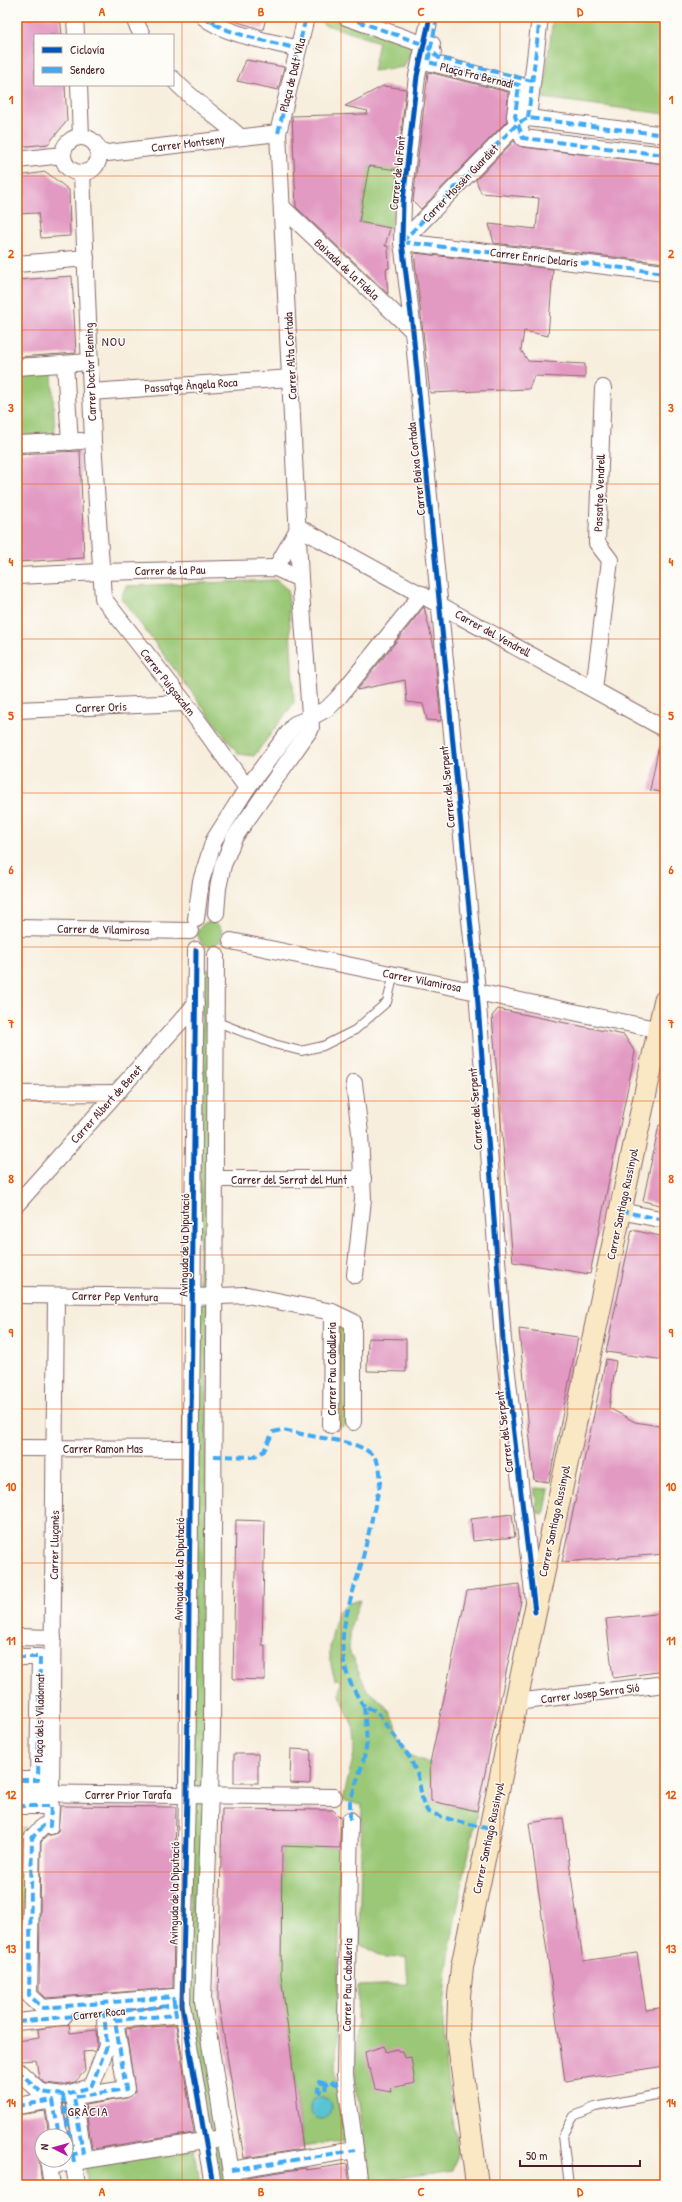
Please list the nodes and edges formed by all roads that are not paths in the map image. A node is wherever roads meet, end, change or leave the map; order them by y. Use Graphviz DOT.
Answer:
graph roads {
  1 [pos="76,17"];
  2 [pos="133,17"];
  3 [pos="306,17"];
  4 [pos="346,17"];
  5 [pos="430,17"];
  6 [pos="437,17"];
  7 [pos="540,17"];
  8 [pos="211,19"];
  9 [pos="76,34"];
  10 [pos="142,34"];
  11 [pos="425,45"];
  12 [pos="298,49"];
  13 [pos="174,80"];
  14 [pos="532,81"];
  15 [pos="79,86"];
  16 [pos="523,121"];
  17 [pos="278,133"];
  18 [pos="665,135"];
  19 [pos="81,136"];
  20 [pos="240,137"];
  21 [pos="99,154"];
  22 [pos="63,155"];
  23 [pos="665,155"];
  24 [pos="17,160"];
  25 [pos="82,173"];
  26 [pos="282,208"];
  27 [pos="402,242"];
  28 [pos="86,258"];
  29 [pos="17,264"];
  30 [pos="665,272"];
  31 [pos="413,332"];
  32 [pos="90,362"];
  33 [pos="65,364"];
  34 [pos="17,367"];
  35 [pos="291,378"];
  36 [pos="603,388"];
  37 [pos="92,392"];
  38 [pos="93,441"];
  39 [pos="70,442"];
  40 [pos="17,444"];
  41 [pos="298,527"];
  42 [pos="276,568"];
  43 [pos="100,572"];
  44 [pos="17,576"];
  45 [pos="300,579"];
  46 [pos="422,594"];
  47 [pos="440,604"];
  48 [pos="594,689"];
  49 [pos="185,703"];
  50 [pos="17,710"];
  51 [pos="310,718"];
  52 [pos="665,729"];
  53 [pos="247,788"];
  54 [pos="193,925"];
  55 [pos="226,926"];
  56 [pos="17,928"];
  57 [pos="196,950"];
  58 [pos="216,955"];
  59 [pos="394,974"];
  60 [pos="476,991"];
  61 [pos="665,1002"];
  62 [pos="196,1004"];
  63 [pos="217,1022"];
  64 [pos="662,1030"];
  65 [pos="354,1083"];
  66 [pos="116,1093"];
  67 [pos="17,1094"];
  68 [pos="215,1179"];
  69 [pos="363,1179"];
  70 [pos="17,1204"];
  71 [pos="620,1211"];
  72 [pos="665,1220"];
  73 [pos="355,1275"];
  74 [pos="17,1295"];
  75 [pos="214,1295"];
  76 [pos="56,1296"];
  77 [pos="193,1298"];
  78 [pos="332,1312"];
  79 [pos="353,1422"];
  80 [pos="331,1425"];
  81 [pos="17,1448"];
  82 [pos="55,1448"];
  83 [pos="190,1449"];
  84 [pos="535,1612"];
  85 [pos="17,1637"];
  86 [pos="52,1638"];
  87 [pos="17,1657"];
  88 [pos="665,1684"];
  89 [pos="516,1702"];
  90 [pos="17,1780"];
  91 [pos="17,1793"];
  92 [pos="51,1794"];
  93 [pos="186,1795"];
  94 [pos="210,1795"];
  95 [pos="334,1797"];
  96 [pos="17,1806"];
  97 [pos="350,1820"];
  98 [pos="178,2005"];
  99 [pos="104,2012"];
  100 [pos="17,2022"];
  101 [pos="17,2070"];
  102 [pos="665,2093"];
  103 [pos="63,2095"];
  104 [pos="17,2106"];
  105 [pos="58,2128"];
  106 [pos="67,2128"];
  107 [pos="226,2138"];
  108 [pos="206,2141"];
  109 [pos="355,2150"];
  110 [pos="74,2156"];
  111 [pos="74,2157"];
  112 [pos="49,2168"];
  113 [pos="73,2168"];
  114 [pos="232,2178"];
  115 [pos="52,2185"];
  116 [pos="77,2185"];
  117 [pos="213,2185"];
  118 [pos="360,2185"];
  119 [pos="477,2185"];
  120 [pos="569,2185"];
  1 -- 9 [label="street"];
  2 -- 10 [label="street"];
  3 -- 12 [label="street, Plaça de Dalt Vila"];
  4 -- 11 [label="street"];
  5 -- 11 [label="street, Carrer de la Font"];
  6 -- 16 [label="street, Plaça Fra Bernadí"];
  7 -- 14 [label="street"];
  8 -- 12 [label="street"];
  11 -- 14 [label="street"];
  11 -- 27 [label="street, Carrer de la Font"];
  12 -- 17 [label="street, Plaça de Dalt Vila"];
  13 -- 20 [label="street"];
  14 -- 16 [label="street"];
  15 -- 19 [label="street"];
  16 -- 18 [label="street"];
  16 -- 23 [label="street, Plaça Fra Bernadí"];
  16 -- 27 [label="street, Carrer Mossèn Guardiet"];
  17 -- 20 [label="street, Carrer Montseny"];
  17 -- 26 [label="street, Carrer Alta Cortada"];
  19 -- 21 [label="street"];
  19 -- 22 [label="street"];
  20 -- 21 [label="street, Carrer Montseny"];
  21 -- 25 [label="street"];
  22 -- 24 [label="street"];
  22 -- 25 [label="street"];
  25 -- 28 [label="street, Carrer Doctor Fleming"];
  26 -- 31 [label="street, Baixada de la Fidela"];
  26 -- 35 [label="street, Carrer Alta Cortada"];
  27 -- 30 [label="street, Carrer Enric Delaris"];
  27 -- 31 [label="street, Carrer de la Font"];
  28 -- 29 [label="street"];
  28 -- 32 [label="street, Carrer Doctor Fleming"];
  31 -- 47 [label="street, Carrer Baixa Cortada"];
  32 -- 33 [label="street"];
  32 -- 37 [label="street, Carrer Doctor Fleming"];
  33 -- 34 [label="street"];
  33 -- 39 [label="street"];
  35 -- 37 [label="street, Passatge Àngela Roca"];
  35 -- 41 [label="street, Carrer Alta Cortada"];
  36 -- 48 [label="street, Passatge Vendrell"];
  37 -- 38 [label="street, Carrer Doctor Fleming"];
  38 -- 39 [label="street"];
  38 -- 43 [label="street, Carrer Doctor Fleming"];
  39 -- 40 [label="street"];
  41 -- 42 [label="street"];
  41 -- 45 [label="street, Carrer Alta Cortada"];
  41 -- 46 [label="street, Carrer del Vendrell"];
  42 -- 43 [label="street, Carrer de la Pau"];
  42 -- 45 [label="street"];
  43 -- 44 [label="street, Carrer de la Pau"];
  43 -- 49 [label="street, Carrer Puigsacalm"];
  45 -- 51 [label="street, Carrer Alta Cortada"];
  46 -- 47 [label="street, Carrer del Vendrell"];
  46 -- 51 [label="street"];
  47 -- 48 [label="street, Carrer del Vendrell"];
  47 -- 60 [label="street, Carrer del Serpent"];
  48 -- 52 [label="street, Carrer del Vendrell"];
  49 -- 50 [label="street, Carrer Orís"];
  49 -- 53 [label="street, Carrer Puigsacalm"];
  51 -- 53 [label="street"];
  51 -- 55 [label="street, Carrer Alta Cortada"];
  53 -- 54 [label="street"];
  54 -- 55 [label="street"];
  54 -- 56 [label="street, Carrer de Vilamirosa"];
  54 -- 57 [label="street"];
  55 -- 58 [label="street"];
  55 -- 59 [label="street, Carrer Vilamirosa"];
  57 -- 58 [label="street"];
  57 -- 62 [label="street, Avinguda de la Diputació"];
  58 -- 63 [label="street"];
  59 -- 60 [label="street, Carrer Vilamirosa"];
  59 -- 63 [label="lane"];
  60 -- 64 [label="street, Carrer Vilamirosa"];
  60 -- 84 [label="street, Carrer del Serpent"];
  61 -- 64 [label="street, Carrer Santiago Russinyol"];
  62 -- 66 [label="street, Carrer Albert de Benet"];
  62 -- 77 [label="street, Avinguda de la Diputació"];
  63 -- 68 [label="street"];
  64 -- 71 [label="street, Carrer Santiago Russinyol"];
  65 -- 69 [label="street, Carrer del Serrat del Munt"];
  66 -- 67 [label="street"];
  66 -- 70 [label="street, Carrer Albert de Benet"];
  68 -- 69 [label="street, Carrer del Serrat del Munt"];
  68 -- 75 [label="street"];
  69 -- 73 [label="street, Carrer del Serrat del Munt"];
  71 -- 72 [label="street"];
  71 -- 84 [label="street, Carrer Santiago Russinyol"];
  74 -- 76 [label="street, Carrer Pep Ventura"];
  75 -- 77 [label="street, Carrer Pep Ventura"];
  75 -- 78 [label="street, Carrer Pau Caballeria"];
  75 -- 94 [label="street"];
  76 -- 77 [label="street, Carrer Pep Ventura"];
  76 -- 82 [label="street, Carrer Lluçanès"];
  77 -- 83 [label="street, Avinguda de la Diputació"];
  78 -- 79 [label="street, Carrer Pau Caballeria"];
  78 -- 80 [label="street, Carrer Pau Caballeria"];
  81 -- 82 [label="street, Carrer Ramon Mas"];
  82 -- 83 [label="street, Carrer Ramon Mas"];
  82 -- 86 [label="street, Carrer Lluçanès"];
  83 -- 93 [label="street, Avinguda de la Diputació"];
  84 -- 89 [label="street, Carrer Santiago Russinyol"];
  85 -- 86 [label="street"];
  86 -- 92 [label="street, Carrer Lluçanès"];
  87 -- 90 [label="street, Plaça dels Viladomat"];
  88 -- 89 [label="street, Carrer Josep Serra Sió"];
  89 -- 119 [label="street, Carrer Santiago Russinyol"];
  91 -- 92 [label="street, Carrer Prior Tarafa"];
  92 -- 93 [label="street, Carrer Prior Tarafa"];
  93 -- 94 [label="street, Carrer Prior Tarafa"];
  93 -- 98 [label="street, Avinguda de la Diputació"];
  94 -- 95 [label="street, Carrer Prior Tarafa"];
  94 -- 107 [label="street"];
  96 -- 98 [label="street"];
  97 -- 109 [label="street, Carrer Pau Caballeria"];
  98 -- 99 [label="street, Carrer Roca"];
  98 -- 108 [label="street, Avinguda de la Diputació"];
  98 -- 110 [label="street"];
  99 -- 100 [label="street, Carrer Roca"];
  99 -- 103 [label="street"];
  101 -- 103 [label="street"];
  102 -- 120 [label="lane"];
  103 -- 106 [label="street"];
  104 -- 105 [label="street"];
  107 -- 108 [label="street"];
  107 -- 114 [label="street"];
  108 -- 111 [label="street"];
  108 -- 117 [label="street, Avinguda de la Diputació"];
  109 -- 114 [label="street"];
  109 -- 118 [label="street, Carrer Pau Caballeria"];
  112 -- 115 [label="street"];
  113 -- 116 [label="street"];
}
